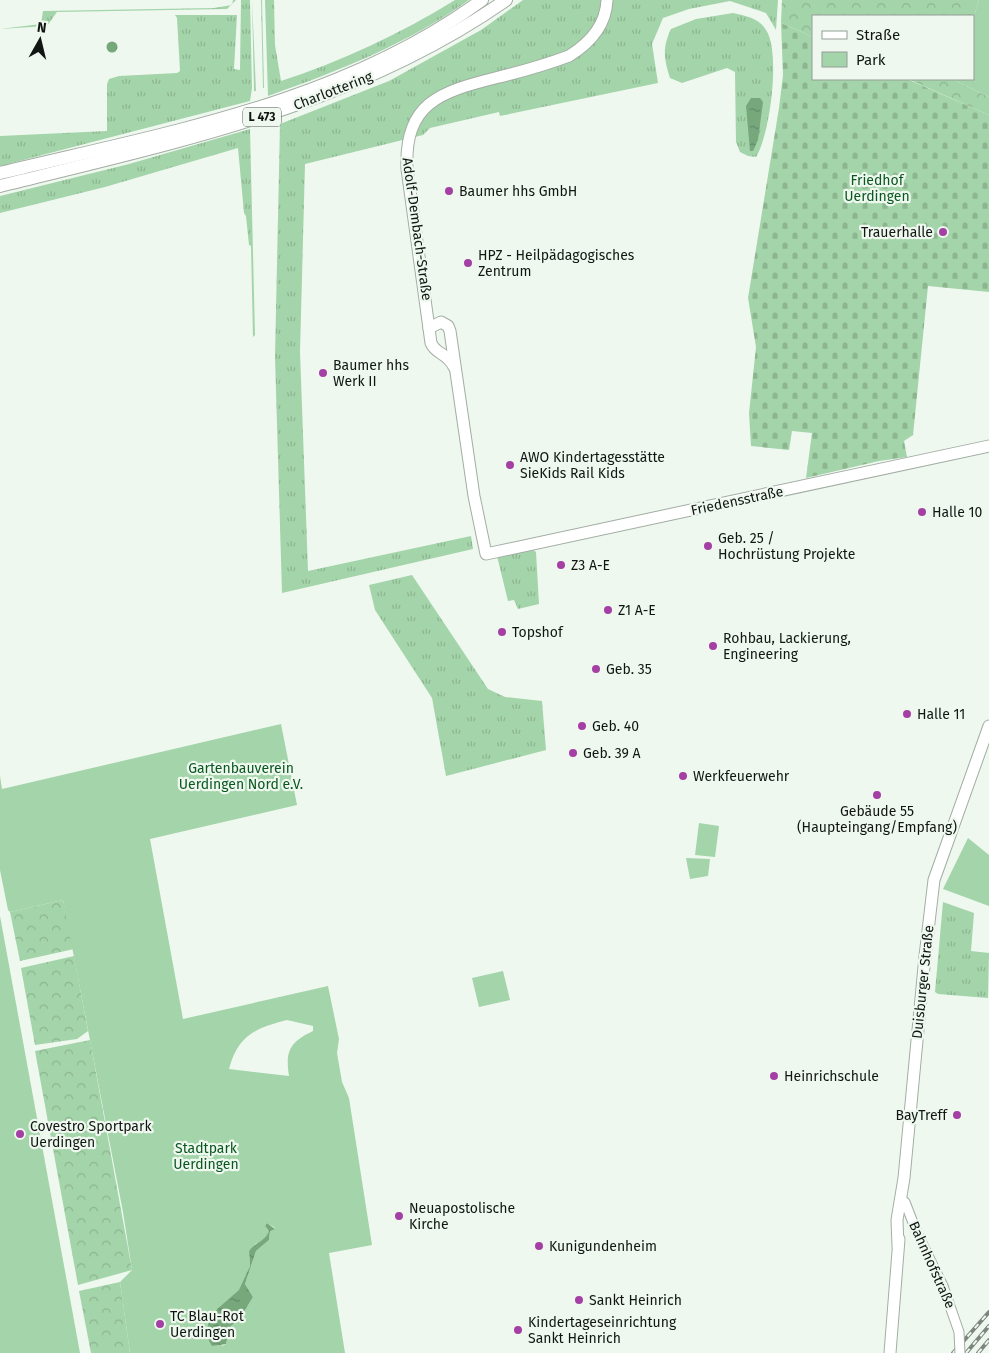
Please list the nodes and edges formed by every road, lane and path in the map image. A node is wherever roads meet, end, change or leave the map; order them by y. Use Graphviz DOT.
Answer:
graph roads {
  1 [pos="482,0"];
  2 [pos="506,0"];
  3 [pos="607,0"];
  4 [pos="0,173"];
  5 [pos="0,186"];
  6 [pos="433,325"];
  7 [pos="452,346"];
  8 [pos="436,352"];
  9 [pos="455,369"];
  10 [pos="989,446"];
  11 [pos="486,554"];
  12 [pos="989,726"];
  13 [pos="904,1178"];
  14 [pos="905,1202"];
  15 [pos="917,1233"];
  16 [pos="899,1241"];
  17 [pos="890,1353"];
  18 [pos="960,1353"];
  1 -- 4 [label="highway, Charlottering / L 473"];
  2 -- 5 [label="highway, Charlottering / L 473"];
  3 -- 6 [label="main road, Adolf-Dembach-Straße"];
  6 -- 7 [label="main road, Adolf-Dembach-Straße"];
  6 -- 8 [label="main road, Adolf-Dembach-Straße"];
  7 -- 8 [label="main road"];
  7 -- 9 [label="main road, Adolf-Dembach-Straße"];
  8 -- 9 [label="main road"];
  9 -- 11 [label="main road, Adolf-Dembach-Straße"];
  10 -- 11 [label="main road, Friedensstraße"];
  12 -- 13 [label="main road, Duisburger Straße"];
  13 -- 14 [label="main road, Bahnhofstraße"];
  13 -- 16 [label="main road, Duisburger Straße"];
  14 -- 15 [label="street, Bahnhofstraße"];
  14 -- 16 [label="main road, Duisburger Straße"];
  15 -- 16 [label="street"];
  15 -- 18 [label="street, Bahnhofstraße, bridge"];
  16 -- 17 [label="main road, Duisburger Straße"];
}
